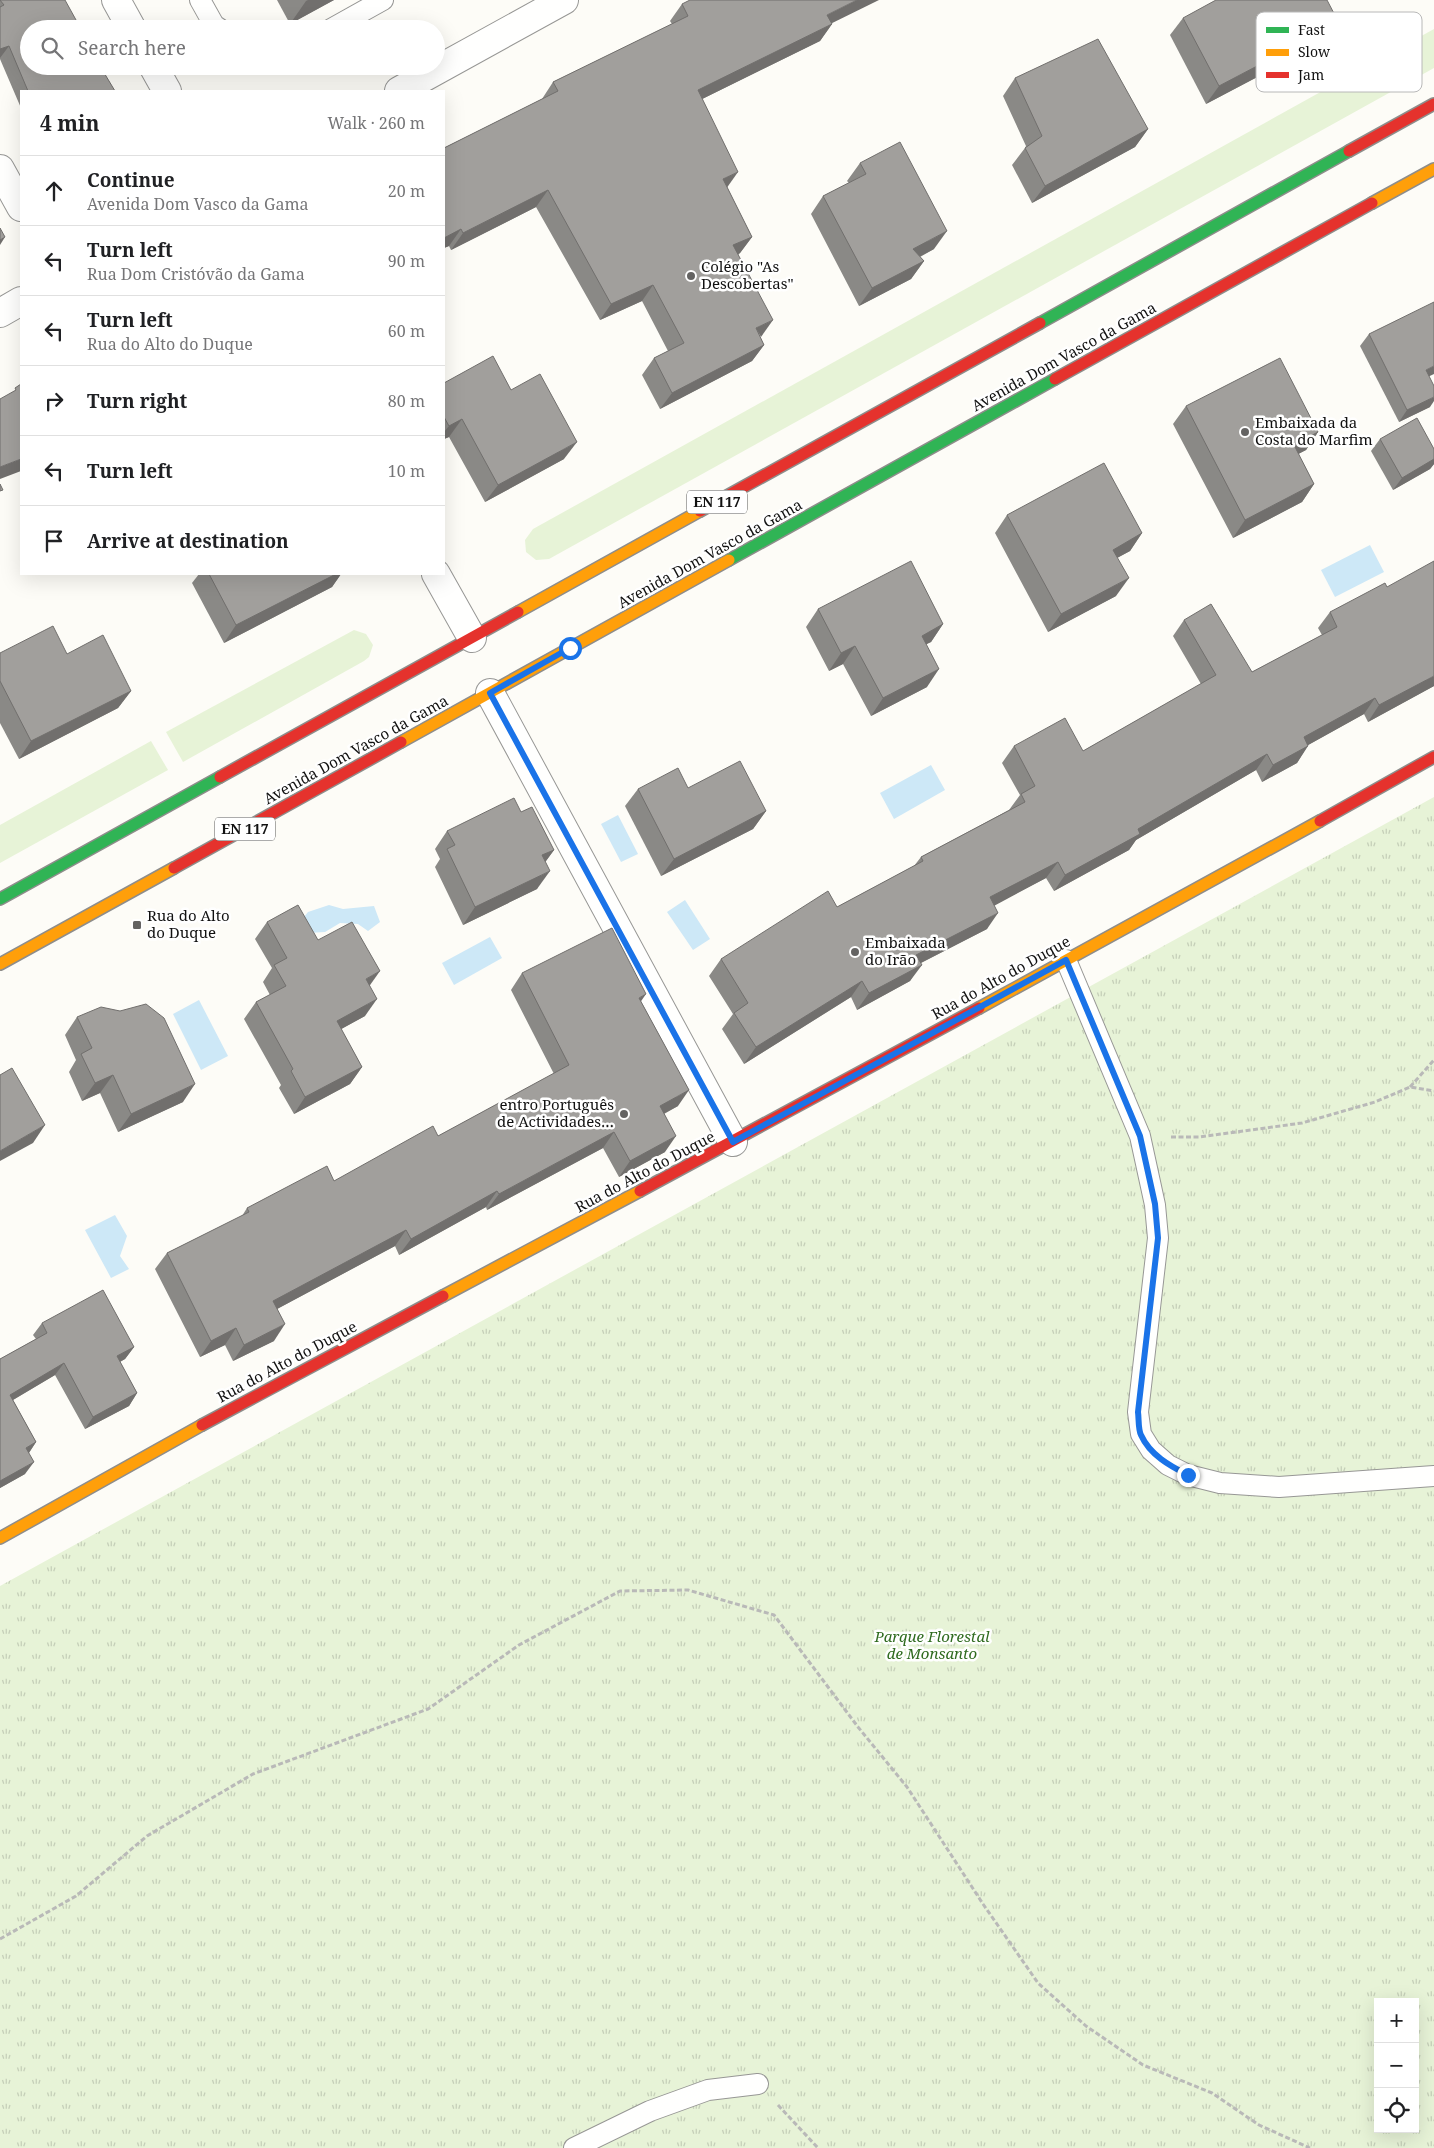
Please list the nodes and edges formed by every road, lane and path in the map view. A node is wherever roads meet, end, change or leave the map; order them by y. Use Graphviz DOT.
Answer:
graph roads {
  1 [pos="116,0"];
  2 [pos="200,0"];
  3 [pos="384,0"];
  4 [pos="564,0"];
  5 [pos="127,20"];
  6 [pos="211,20"];
  7 [pos="347,20"];
  8 [pos="445,66"];
  9 [pos="158,75"];
  10 [pos="428,75"];
  11 [pos="166,90"];
  12 [pos="401,90"];
  13 [pos="1434,104"];
  14 [pos="0,169"];
  15 [pos="1434,169"];
  16 [pos="20,205"];
  17 [pos="20,302"];
  18 [pos="0,313"];
  19 [pos="437,575"];
  20 [pos="472,638"];
  21 [pos="490,693"];
  22 [pos="1434,757"];
  23 [pos="0,899"];
  24 [pos="1066,960"];
  25 [pos="0,964"];
  26 [pos="1434,1060"];
  27 [pos="1410,1087"];
  28 [pos="1434,1091"];
  29 [pos="1140,1136"];
  30 [pos="733,1142"];
  31 [pos="1434,1476"];
  32 [pos="0,1538"];
  33 [pos="0,1939"];
  34 [pos="758,2084"];
  35 [pos="574,2148"];
  36 [pos="818,2148"];
  37 [pos="1308,2148"];
  1 -- 5 [label="street"];
  2 -- 6 [label="lane"];
  3 -- 7 [label="lane"];
  4 -- 8 [label="street"];
  9 -- 11 [label="street"];
  10 -- 12 [label="street"];
  13 -- 20 [label="main road, EN 117"];
  14 -- 16 [label="street"];
  15 -- 21 [label="main road, Avenida Dom Vasco da Gama / EN 117"];
  17 -- 18 [label="street"];
  19 -- 20 [label="street"];
  20 -- 23 [label="main road, EN 117"];
  21 -- 25 [label="main road, Avenida Dom Vasco da Gama / EN 117"];
  21 -- 30 [label="street"];
  22 -- 24 [label="main road, Rua do Alto do Duque"];
  24 -- 29 [label="lane"];
  24 -- 30 [label="main road, Rua do Alto do Duque"];
  26 -- 27 [label="path"];
  27 -- 28 [label="path"];
  27 -- 29 [label="path"];
  29 -- 31 [label="lane"];
  30 -- 32 [label="main road, Rua do Alto do Duque"];
  33 -- 37 [label="path"];
  34 -- 35 [label="lane"];
  34 -- 36 [label="path"];
}
